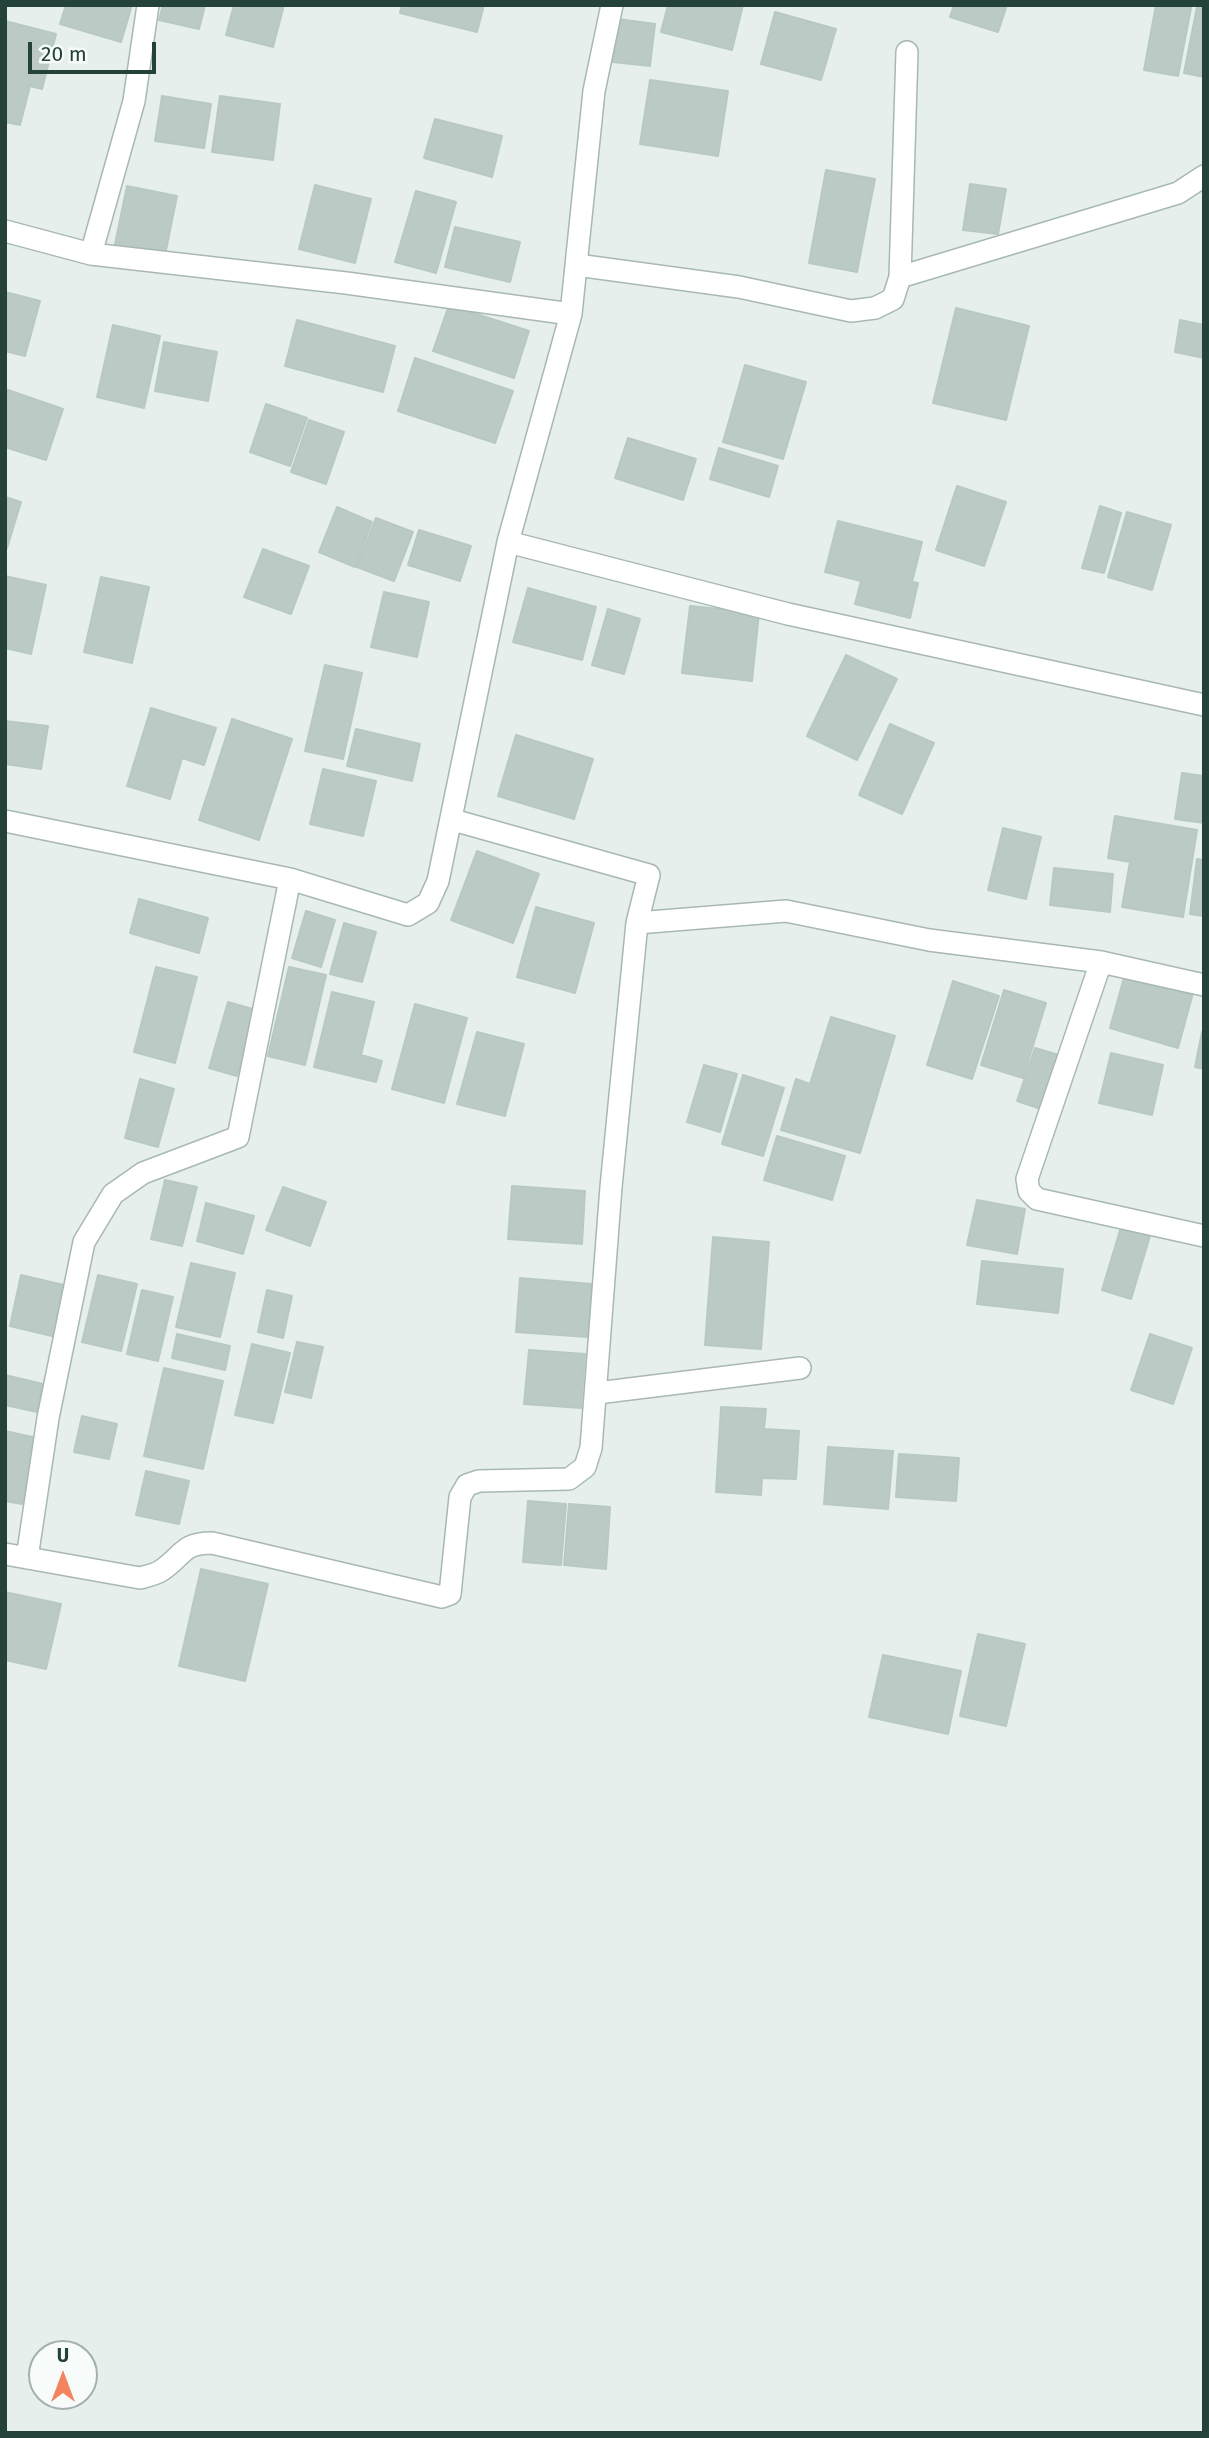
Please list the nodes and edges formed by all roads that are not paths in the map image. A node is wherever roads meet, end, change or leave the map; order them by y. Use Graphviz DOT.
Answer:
graph roads {
  1 [pos="148,5"];
  2 [pos="612,5"];
  3 [pos="908,52"];
  4 [pos="1204,176"];
  5 [pos="5,232"];
  6 [pos="91,254"];
  7 [pos="577,265"];
  8 [pos="900,277"];
  9 [pos="571,314"];
  10 [pos="508,542"];
  11 [pos="1204,705"];
  12 [pos="453,820"];
  13 [pos="5,821"];
  14 [pos="290,879"];
  15 [pos="637,923"];
  16 [pos="1101,962"];
  17 [pos="1204,985"];
  18 [pos="1204,1236"];
  19 [pos="800,1368"];
  20 [pos="597,1393"];
  21 [pos="5,1554"];
  22 [pos="27,1558"];
  1 -- 6 [label="street"];
  2 -- 7 [label="street"];
  3 -- 8 [label="street"];
  4 -- 8 [label="street"];
  5 -- 6 [label="street"];
  6 -- 9 [label="street"];
  7 -- 8 [label="street"];
  7 -- 9 [label="street"];
  9 -- 10 [label="street"];
  10 -- 11 [label="street"];
  10 -- 12 [label="street"];
  12 -- 14 [label="street"];
  12 -- 15 [label="street"];
  13 -- 14 [label="street"];
  14 -- 22 [label="street"];
  15 -- 16 [label="street"];
  15 -- 20 [label="street"];
  16 -- 17 [label="street"];
  16 -- 18 [label="street"];
  19 -- 20 [label="street"];
  20 -- 22 [label="street"];
  21 -- 22 [label="street"];
}
